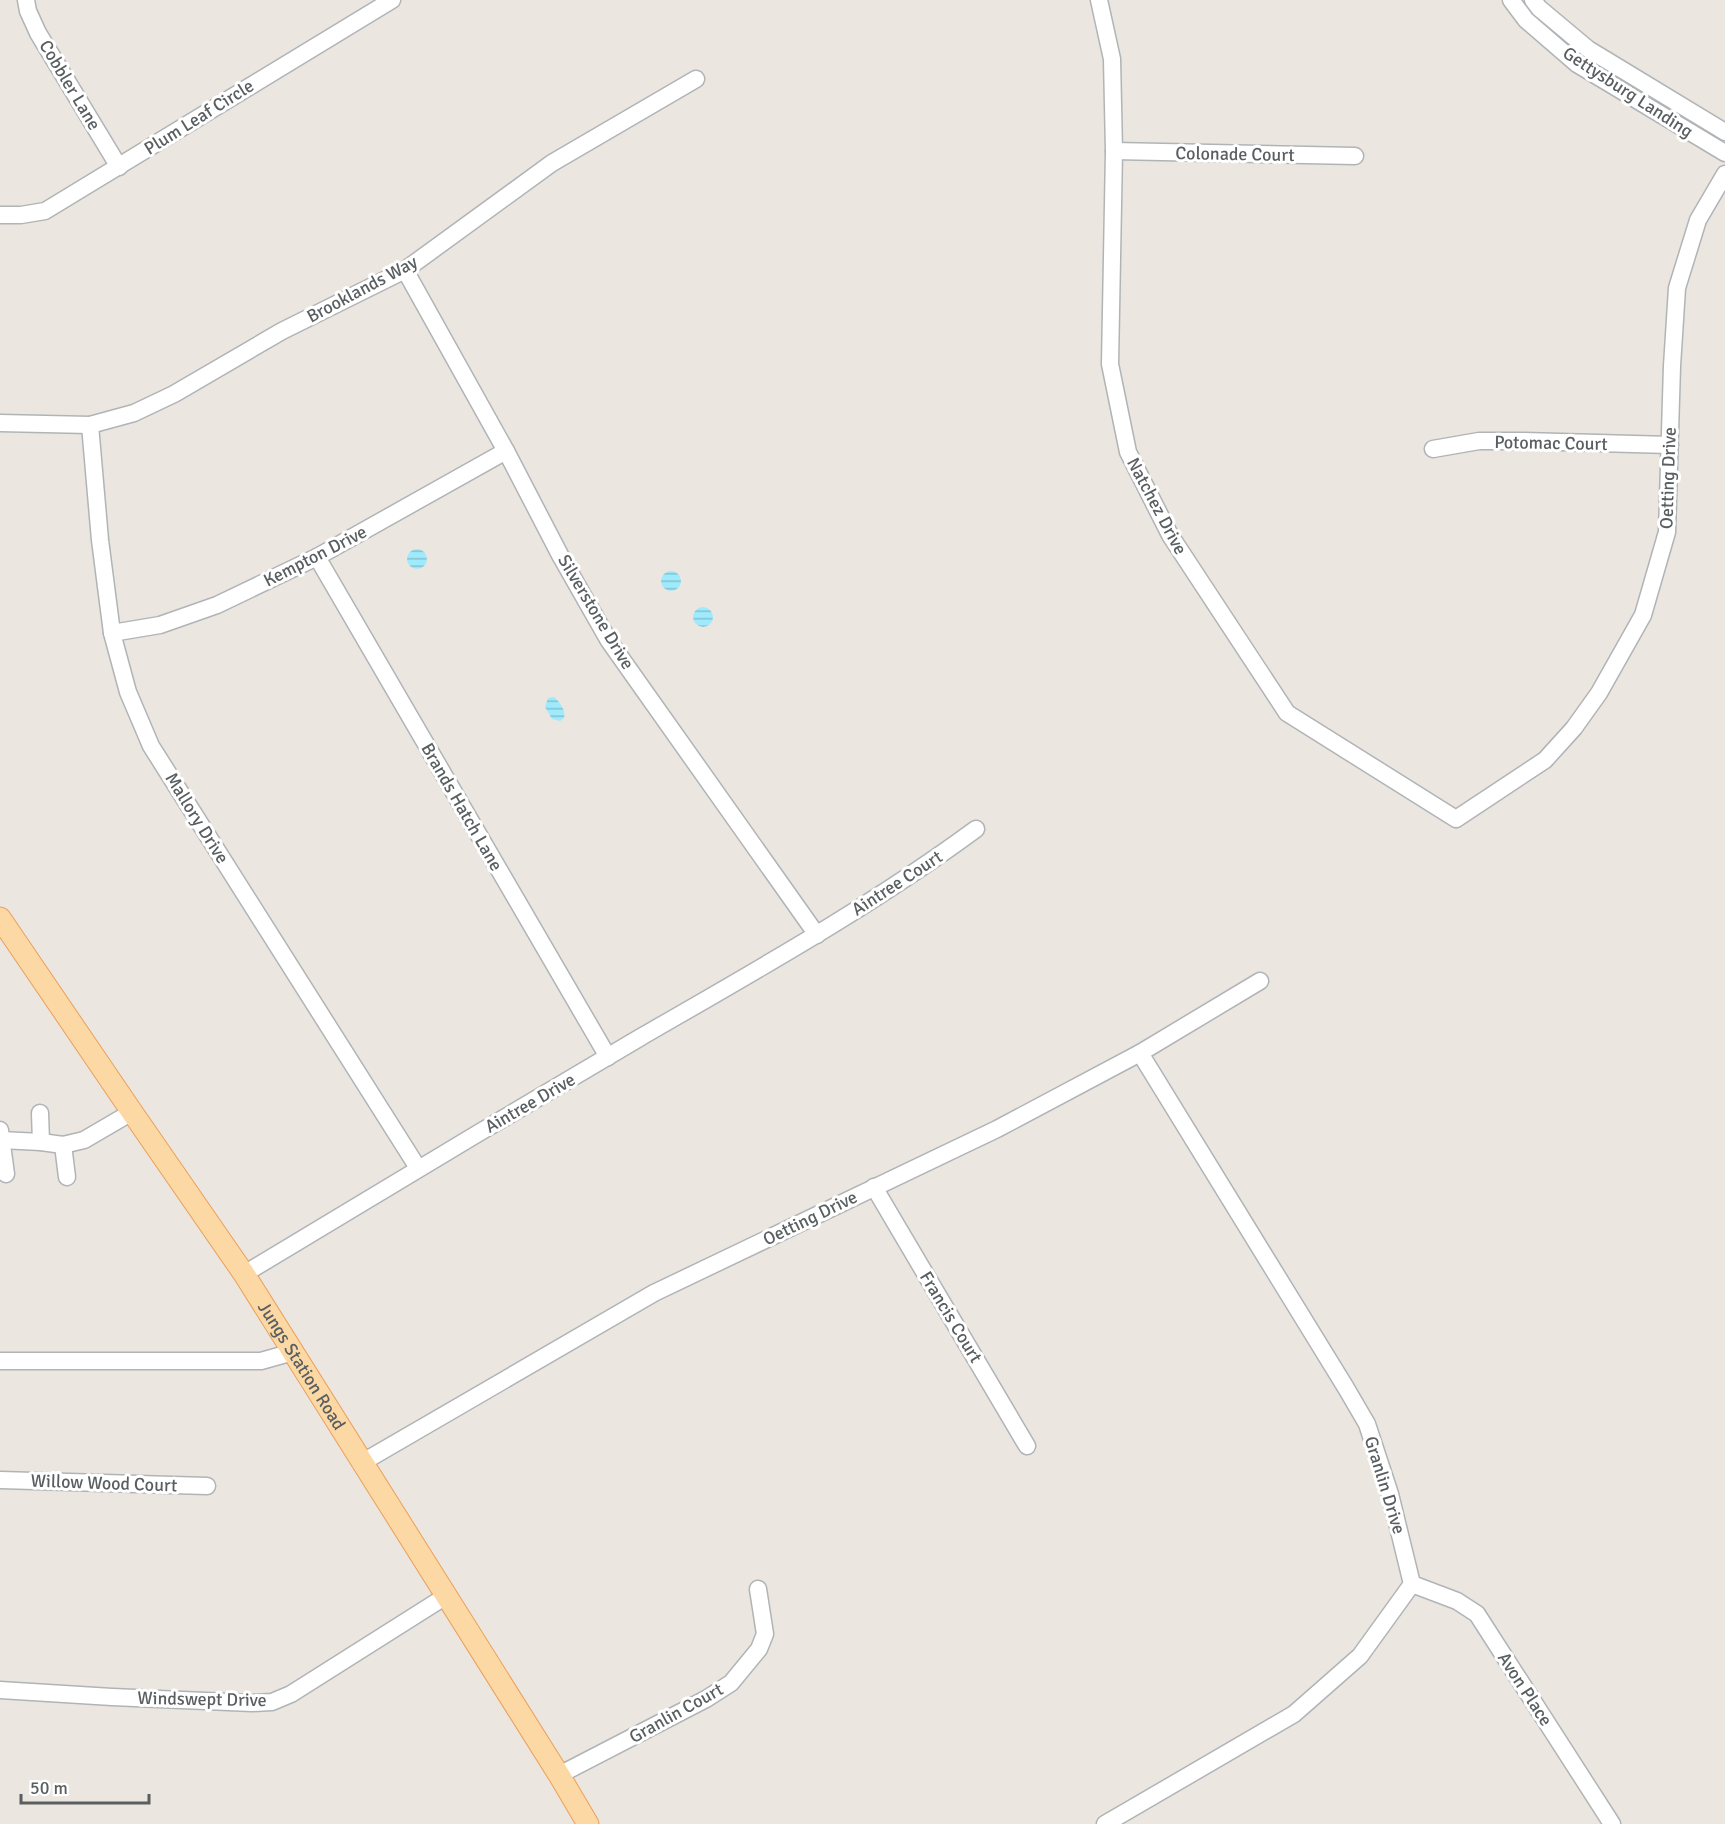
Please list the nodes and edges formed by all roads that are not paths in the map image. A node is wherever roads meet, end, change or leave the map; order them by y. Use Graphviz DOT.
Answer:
graph roads {
  1 [pos="26,0"];
  2 [pos="392,0"];
  3 [pos="1099,0"];
  4 [pos="1511,0"];
  5 [pos="1533,0"];
  6 [pos="696,79"];
  7 [pos="1725,132"];
  8 [pos="1114,151"];
  9 [pos="1725,153"];
  10 [pos="1356,156"];
  11 [pos="119,167"];
  12 [pos="1725,174"];
  13 [pos="0,215"];
  14 [pos="405,270"];
  15 [pos="0,423"];
  16 [pos="90,425"];
  17 [pos="1670,446"];
  18 [pos="1432,449"];
  19 [pos="506,452"];
  20 [pos="317,558"];
  21 [pos="112,633"];
  22 [pos="1456,819"];
  23 [pos="975,829"];
  24 [pos="0,918"];
  25 [pos="817,935"];
  26 [pos="1260,981"];
  27 [pos="1140,1053"];
  28 [pos="608,1057"];
  29 [pos="132,1112"];
  30 [pos="40,1113"];
  31 [pos="0,1136"];
  32 [pos="41,1142"];
  33 [pos="63,1145"];
  34 [pos="418,1168"];
  35 [pos="6,1174"];
  36 [pos="67,1177"];
  37 [pos="874,1187"];
  38 [pos="244,1274"];
  39 [pos="293,1352"];
  40 [pos="0,1361"];
  41 [pos="1027,1446"];
  42 [pos="363,1462"];
  43 [pos="0,1480"];
  44 [pos="207,1486"];
  45 [pos="1412,1584"];
  46 [pos="758,1589"];
  47 [pos="446,1596"];
  48 [pos="0,1690"];
  49 [pos="559,1775"];
  50 [pos="588,1824"];
  51 [pos="1106,1824"];
  52 [pos="1612,1824"];
  1 -- 11 [label="street, Cobbler Lane"];
  2 -- 11 [label="street, Plum Leaf Circle"];
  3 -- 8 [label="street, Natchez Drive"];
  4 -- 9 [label="street, Gettysburg Landing"];
  5 -- 7 [label="street, Gettysburg Landing"];
  6 -- 14 [label="street, Brooklands Way"];
  8 -- 10 [label="street, Colonade Court"];
  8 -- 22 [label="street, Natchez Drive"];
  11 -- 13 [label="street, Plum Leaf Circle"];
  12 -- 17 [label="street, Oetting Drive"];
  14 -- 16 [label="street, Brooklands Way"];
  14 -- 19 [label="street, Silverstone Drive"];
  15 -- 16 [label="street, Brooklands Way"];
  16 -- 21 [label="street, Mallory Drive"];
  17 -- 18 [label="street, Potomac Court"];
  17 -- 22 [label="street, Oetting Drive"];
  19 -- 20 [label="street, Kempton Drive"];
  19 -- 25 [label="street, Silverstone Drive"];
  20 -- 21 [label="street, Kempton Drive"];
  20 -- 28 [label="street, Brands Hatch Lane"];
  21 -- 34 [label="street, Mallory Drive"];
  23 -- 25 [label="street, Aintree Court"];
  24 -- 29 [label="main road, Jungs Station Road"];
  25 -- 28 [label="street, Aintree Drive"];
  26 -- 27 [label="street, Oetting Drive"];
  27 -- 37 [label="street, Oetting Drive"];
  27 -- 45 [label="street, Granlin Drive"];
  28 -- 34 [label="street, Aintree Drive"];
  29 -- 33 [label="street"];
  29 -- 38 [label="main road, Jungs Station Road"];
  30 -- 32 [label="street"];
  31 -- 32 [label="street"];
  31 -- 35 [label="street"];
  32 -- 33 [label="street"];
  33 -- 36 [label="street"];
  34 -- 38 [label="street, Aintree Drive"];
  37 -- 41 [label="street, Francis Court"];
  37 -- 42 [label="street, Oetting Drive"];
  38 -- 39 [label="main road, Jungs Station Road"];
  39 -- 40 [label="street"];
  39 -- 42 [label="main road, Jungs Station Road"];
  42 -- 47 [label="main road, Jungs Station Road"];
  43 -- 44 [label="street, Willow Wood Court"];
  45 -- 51 [label="street"];
  45 -- 52 [label="street, Avon Place"];
  46 -- 49 [label="street, Granlin Court"];
  47 -- 48 [label="street, Windswept Drive"];
  47 -- 49 [label="main road, Jungs Station Road"];
  49 -- 50 [label="main road, Jungs Station Road"];
}
